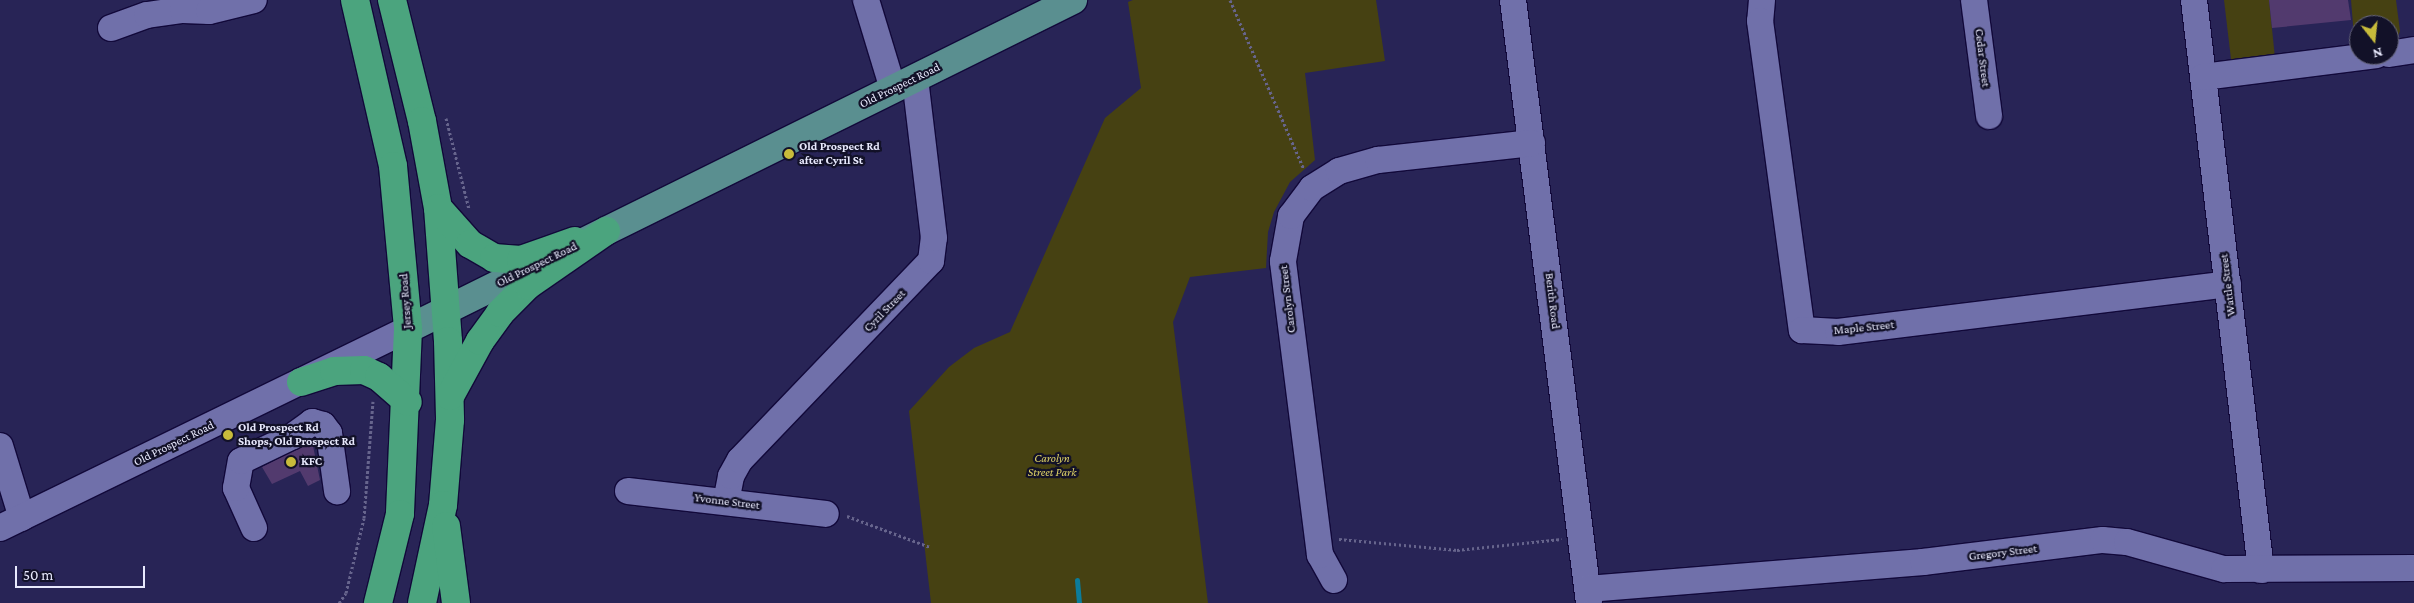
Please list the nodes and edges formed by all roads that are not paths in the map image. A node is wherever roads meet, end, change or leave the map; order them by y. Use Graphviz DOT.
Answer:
graph roads {
  1 [pos="254,0"];
  2 [pos="355,0"];
  3 [pos="392,0"];
  4 [pos="866,0"];
  5 [pos="1073,0"];
  6 [pos="1514,0"];
  7 [pos="1762,0"];
  8 [pos="1974,0"];
  9 [pos="2194,0"];
  10 [pos="111,28"];
  11 [pos="2414,50"];
  12 [pos="2399,52"];
  13 [pos="2349,59"];
  14 [pos="2203,77"];
  15 [pos="904,84"];
  16 [pos="1989,116"];
  17 [pos="1532,143"];
  18 [pos="438,208"];
  19 [pos="606,231"];
  20 [pos="2228,284"];
  21 [pos="446,310"];
  22 [pos="408,329"];
  23 [pos="301,382"];
  24 [pos="450,398"];
  25 [pos="408,402"];
  26 [pos="0,446"];
  27 [pos="337,491"];
  28 [pos="628,491"];
  29 [pos="726,502"];
  30 [pos="443,505"];
  31 [pos="826,514"];
  32 [pos="11,523"];
  33 [pos="254,528"];
  34 [pos="2414,568"];
  35 [pos="2261,570"];
  36 [pos="1334,580"];
  37 [pos="1589,596"];
  38 [pos="378,603"];
  39 [pos="422,603"];
  40 [pos="456,603"];
  1 -- 10 [label="street"];
  2 -- 22 [label="highway, Jersey Road"];
  3 -- 18 [label="highway"];
  4 -- 15 [label="street, Cyril Street"];
  5 -- 15 [label="main road, Old Prospect Road"];
  6 -- 17 [label="street, Berith Road"];
  7 -- 20 [label="street, Maple Street"];
  8 -- 16 [label="street, Cedar Street"];
  9 -- 14 [label="street, Wattle Street"];
  11 -- 12 [label="street"];
  13 -- 14 [label="street"];
  14 -- 20 [label="street, Wattle Street"];
  15 -- 19 [label="main road, Old Prospect Road"];
  15 -- 29 [label="street, Cyril Street"];
  17 -- 36 [label="street, Carolyn Street"];
  17 -- 37 [label="street, Berith Road"];
  18 -- 19 [label="highway"];
  18 -- 21 [label="highway"];
  19 -- 21 [label="main road, Old Prospect Road"];
  19 -- 24 [label="highway"];
  20 -- 35 [label="street, Wattle Street"];
  21 -- 22 [label="main road, Old Prospect Road"];
  21 -- 24 [label="highway"];
  22 -- 23 [label="street, Old Prospect Road"];
  22 -- 25 [label="highway, Jersey Road"];
  23 -- 25 [label="highway"];
  23 -- 32 [label="street, Old Prospect Road"];
  24 -- 30 [label="highway"];
  25 -- 38 [label="highway, Jersey Road"];
  26 -- 32 [label="street"];
  27 -- 33 [label="street"];
  28 -- 29 [label="street, Yvonne Street"];
  29 -- 31 [label="street, Yvonne Street"];
  30 -- 39 [label="highway"];
  30 -- 40 [label="highway"];
  34 -- 35 [label="street, Gregory Street"];
  35 -- 37 [label="street, Gregory Street"];
}
